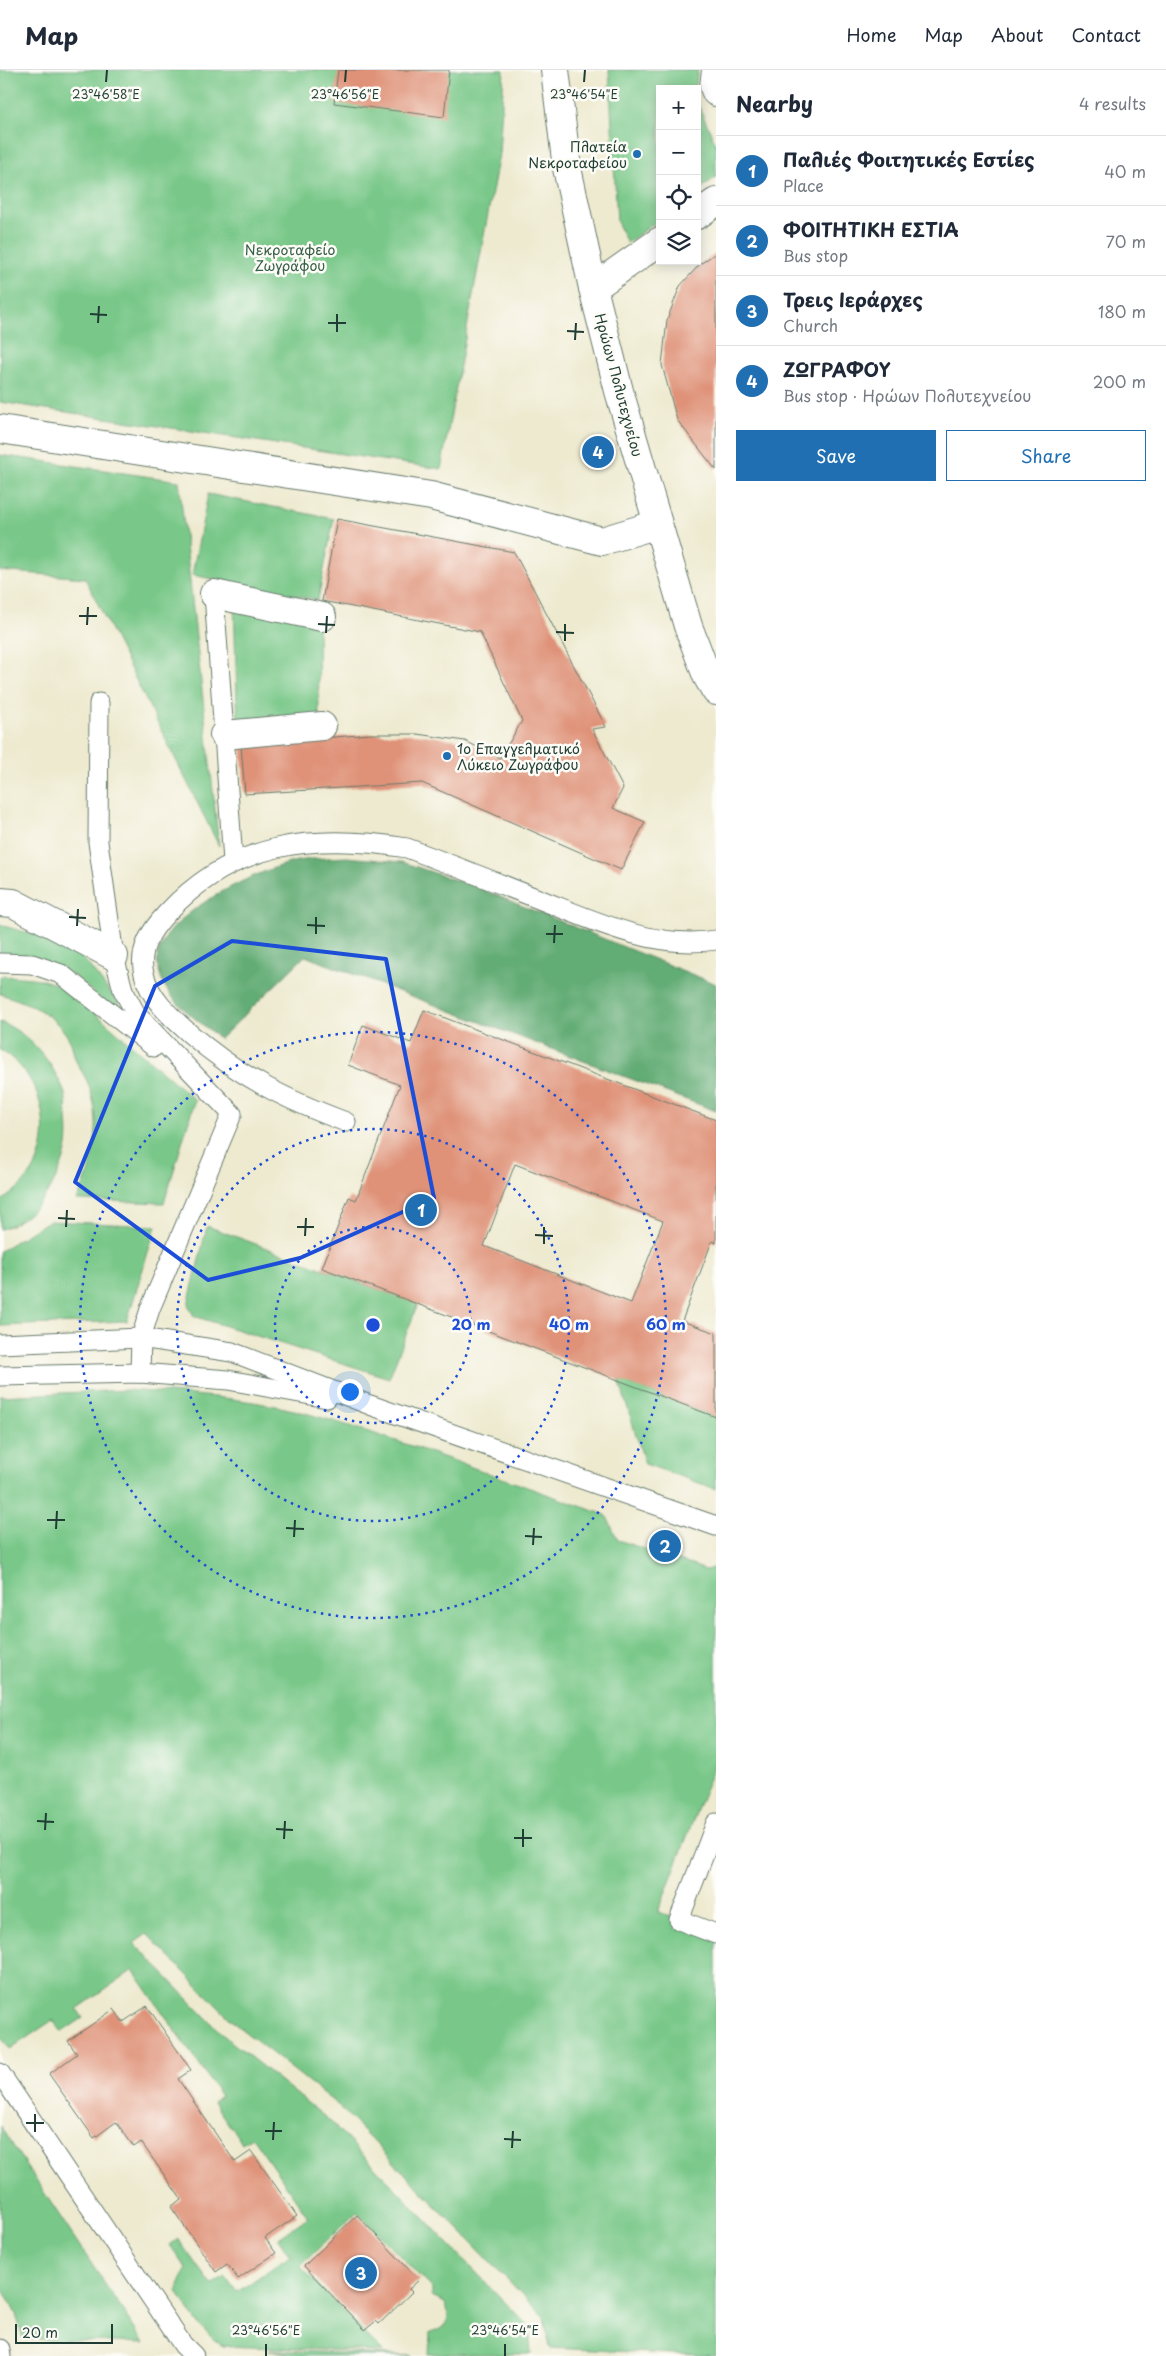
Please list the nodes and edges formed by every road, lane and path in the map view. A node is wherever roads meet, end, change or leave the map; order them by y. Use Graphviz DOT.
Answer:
graph roads {
  1 [pos="555,70"];
  2 [pos="716,70"];
  3 [pos="716,92"];
  4 [pos="716,202"];
  5 [pos="701,212"];
  6 [pos="656,244"];
  7 [pos="593,288"];
  8 [pos="0,429"];
  9 [pos="658,524"];
  10 [pos="214,594"];
  11 [pos="322,617"];
  12 [pos="716,691"];
  13 [pos="99,704"];
  14 [pos="322,726"];
  15 [pos="224,736"];
  16 [pos="233,861"];
  17 [pos="0,902"];
  18 [pos="716,940"];
  19 [pos="114,956"];
  20 [pos="0,963"];
  21 [pos="210,1091"];
  22 [pos="346,1122"];
  23 [pos="141,1338"];
  24 [pos="0,1344"];
  25 [pos="140,1373"];
  26 [pos="0,1376"];
  27 [pos="370,1405"];
  28 [pos="716,1526"];
  29 [pos="716,1823"];
  30 [pos="716,1934"];
  31 [pos="0,2073"];
  32 [pos="0,2349"];
  33 [pos="1,2356"];
  34 [pos="194,2356"];
  1 -- 7 [label="street, Ηρώων Πολυτεχνείου"];
  2 -- 3 [label="street"];
  4 -- 5 [label="street"];
  6 -- 7 [label="street"];
  7 -- 9 [label="street, Ηρώων Πολυτεχνείου"];
  8 -- 9 [label="street"];
  9 -- 12 [label="street, Ηρώων Πολυτεχνείου"];
  10 -- 11 [label="street"];
  10 -- 15 [label="lane"];
  13 -- 19 [label="lane"];
  14 -- 15 [label="street"];
  15 -- 16 [label="lane"];
  16 -- 18 [label="lane"];
  16 -- 22 [label="lane"];
  17 -- 19 [label="street"];
  19 -- 21 [label="lane"];
  20 -- 21 [label="lane"];
  21 -- 23 [label="lane"];
  23 -- 24 [label="lane"];
  23 -- 25 [label="lane"];
  23 -- 27 [label="lane"];
  25 -- 26 [label="lane"];
  25 -- 27 [label="lane"];
  27 -- 28 [label="lane"];
  29 -- 30 [label="lane"];
  31 -- 34 [label="lane"];
  32 -- 33 [label="lane"];
}
